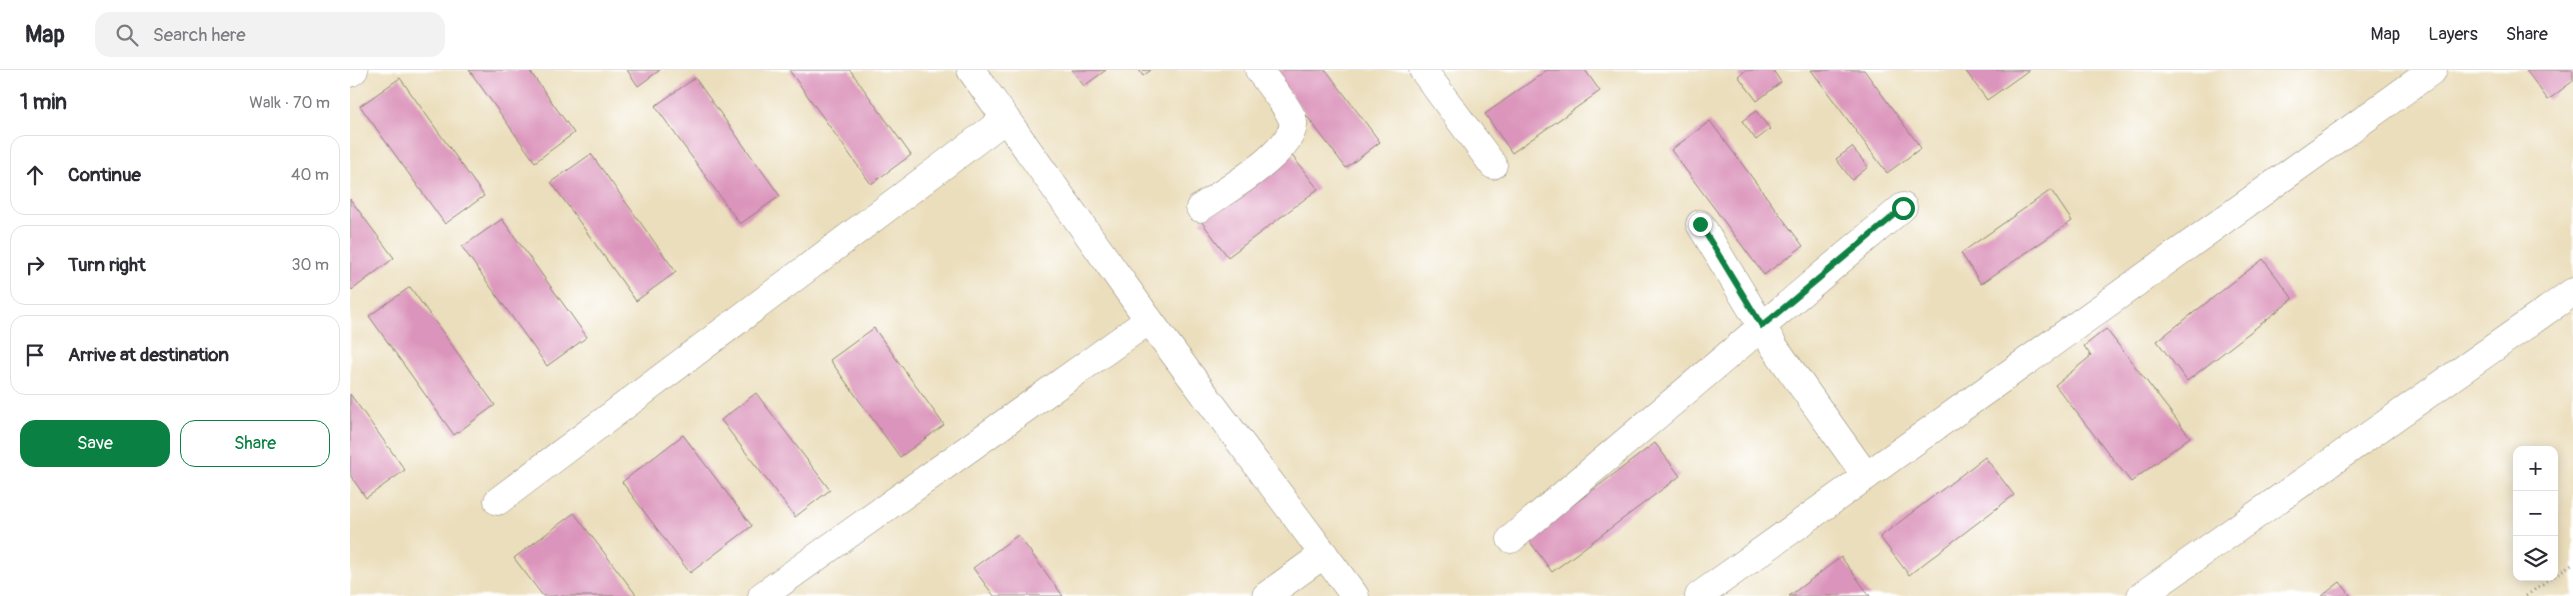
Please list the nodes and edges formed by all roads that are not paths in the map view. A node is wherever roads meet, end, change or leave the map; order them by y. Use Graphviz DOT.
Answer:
graph roads {
  1 [pos="354,70"];
  2 [pos="970,70"];
  3 [pos="1259,70"];
  4 [pos="1423,70"];
  5 [pos="2433,70"];
  6 [pos="350,73"];
  7 [pos="1005,119"];
  8 [pos="1493,165"];
  9 [pos="1200,208"];
  10 [pos="1903,208"];
  11 [pos="1700,224"];
  12 [pos="2573,292"];
  13 [pos="1149,320"];
  14 [pos="1762,326"];
  15 [pos="1866,476"];
  16 [pos="498,501"];
  17 [pos="1510,539"];
  18 [pos="1324,554"];
  19 [pos="762,596"];
  20 [pos="1266,596"];
  21 [pos="1355,596"];
  22 [pos="1699,596"];
  23 [pos="2141,596"];
  1 -- 6 [label="street"];
  2 -- 7 [label="street"];
  3 -- 9 [label="street"];
  4 -- 8 [label="street"];
  5 -- 15 [label="street"];
  7 -- 13 [label="street"];
  7 -- 16 [label="street"];
  10 -- 14 [label="street"];
  11 -- 14 [label="street"];
  12 -- 23 [label="street"];
  13 -- 18 [label="street"];
  13 -- 19 [label="street"];
  14 -- 15 [label="street"];
  14 -- 17 [label="street"];
  15 -- 22 [label="street"];
  18 -- 20 [label="street"];
  18 -- 21 [label="street"];
}
